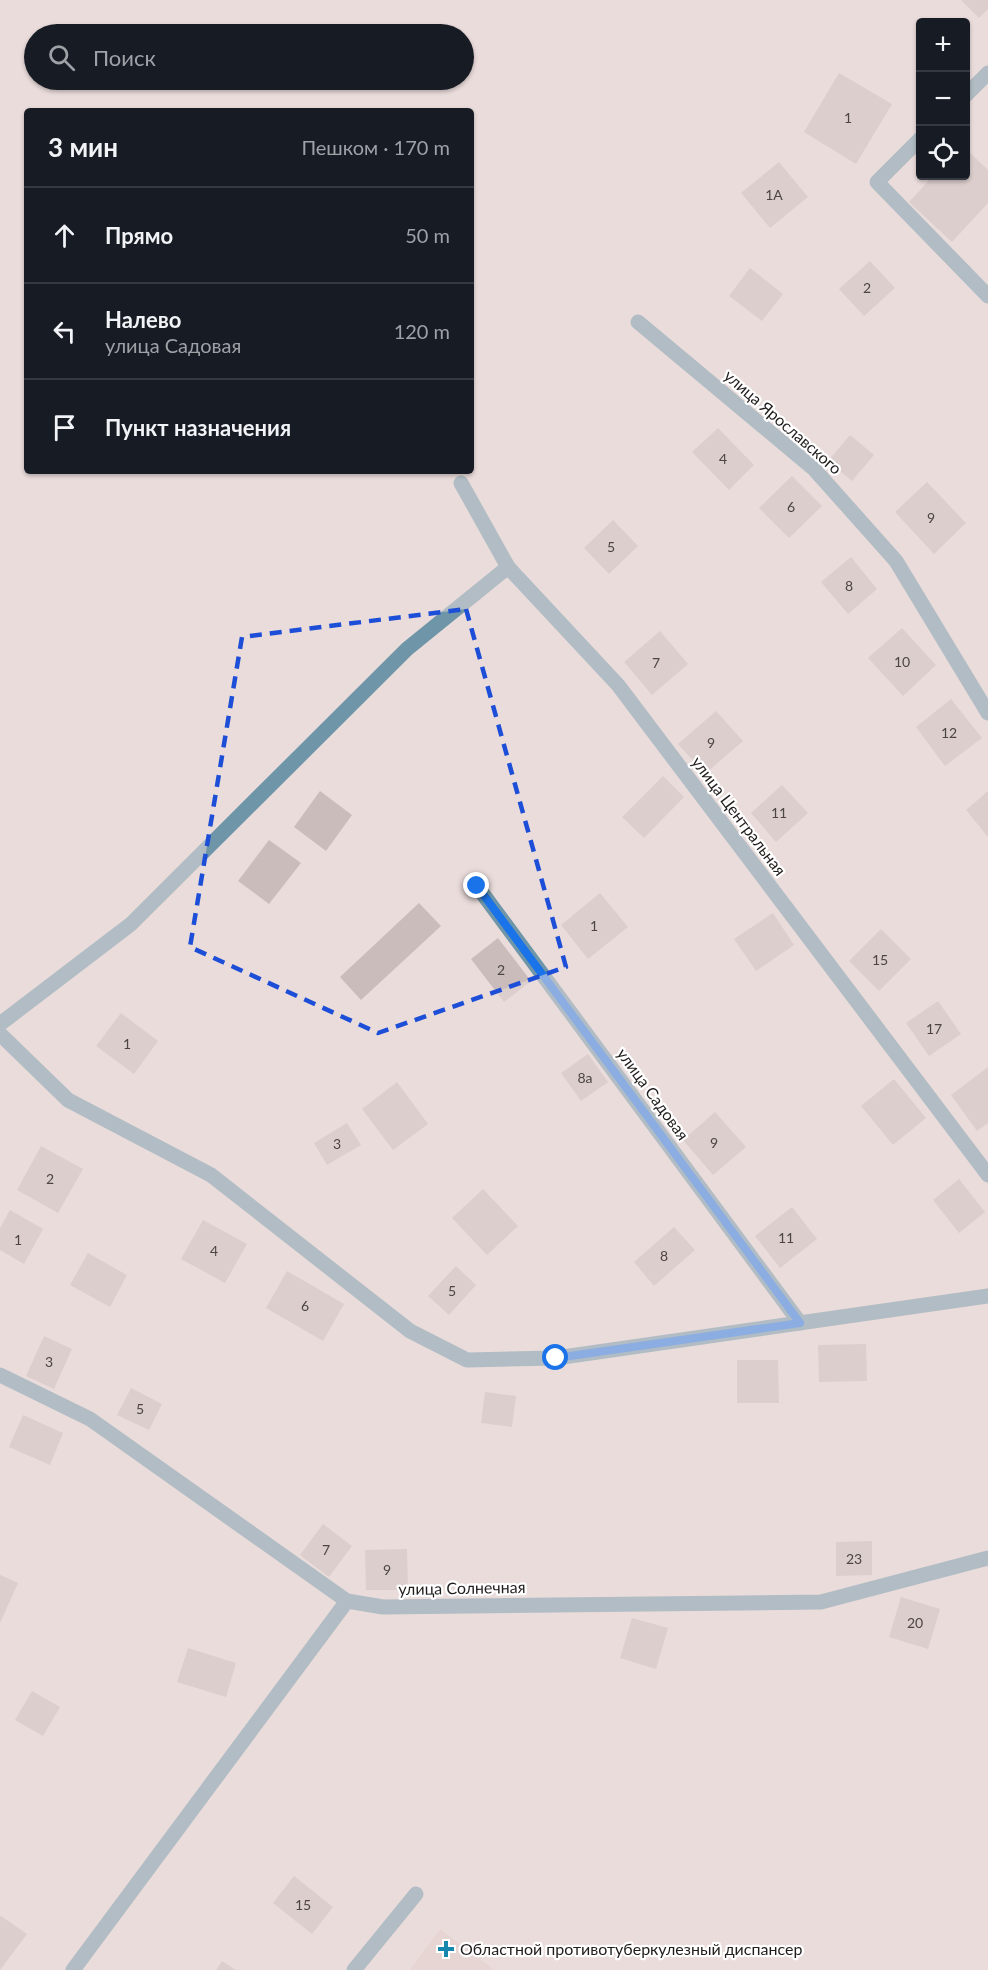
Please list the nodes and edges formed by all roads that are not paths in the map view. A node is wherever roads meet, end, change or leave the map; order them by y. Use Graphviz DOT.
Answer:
graph roads {
  1 [pos="988,73"];
  2 [pos="970,91"];
  3 [pos="916,144"];
  4 [pos="988,296"];
  5 [pos="638,322"];
  6 [pos="461,483"];
  7 [pos="508,567"];
  8 [pos="988,714"];
  9 [pos="477,886"];
  10 [pos="0,1024"];
  11 [pos="0,1034"];
  12 [pos="988,1175"];
  13 [pos="988,1296"];
  14 [pos="800,1323"];
  15 [pos="0,1375"];
  16 [pos="988,1558"];
  17 [pos="347,1600"];
  18 [pos="416,1894"];
  19 [pos="72,1970"];
  20 [pos="354,1970"];
  1 -- 2 [label="street"];
  3 -- 4 [label="street"];
  5 -- 8 [label="street, улица Ярославского"];
  6 -- 7 [label="street, улица Центральная"];
  7 -- 10 [label="street"];
  7 -- 12 [label="street, улица Центральная"];
  9 -- 14 [label="street, улица Садовая"];
  11 -- 14 [label="street"];
  13 -- 14 [label="street"];
  15 -- 17 [label="street, улица Солнечная"];
  16 -- 17 [label="street, улица Солнечная"];
  17 -- 19 [label="street"];
  18 -- 20 [label="street"];
}
